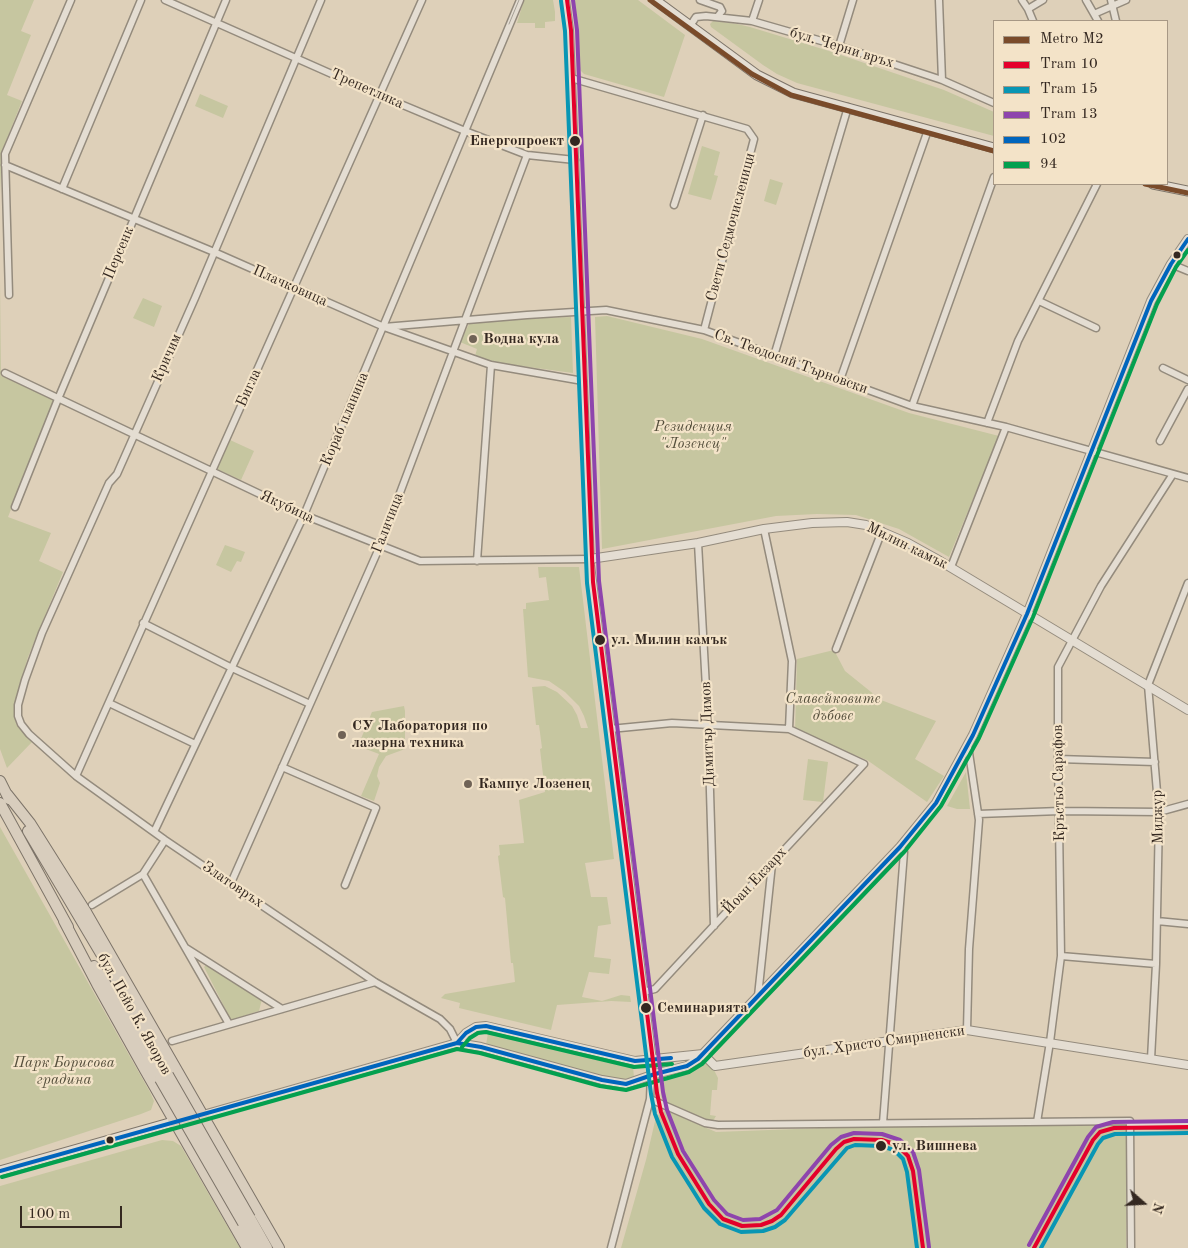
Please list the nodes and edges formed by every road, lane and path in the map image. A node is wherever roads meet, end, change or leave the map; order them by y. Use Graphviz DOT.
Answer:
graph roads {
  1 [pos="71,0"];
  2 [pos="141,0"];
  3 [pos="165,0"];
  4 [pos="226,0"];
  5 [pos="321,0"];
  6 [pos="422,0"];
  7 [pos="520,0"];
  8 [pos="565,0"];
  9 [pos="655,0"];
  10 [pos="700,0"];
  11 [pos="759,0"];
  12 [pos="853,0"];
  13 [pos="939,0"];
  14 [pos="1022,0"];
  15 [pos="1043,0"];
  16 [pos="1086,0"];
  17 [pos="1126,0"];
  18 [pos="1111,3"];
  19 [pos="1028,8"];
  20 [pos="1094,14"];
  21 [pos="718,16"];
  22 [pos="1033,20"];
  23 [pos="1097,20"];
  24 [pos="1116,20"];
  25 [pos="752,21"];
  26 [pos="216,22"];
  27 [pos="690,26"];
  28 [pos="839,46"];
  29 [pos="296,58"];
  30 [pos="572,78"];
  31 [pos="942,80"];
  32 [pos="379,95"];
  33 [pos="993,103"];
  34 [pos="848,107"];
  35 [pos="703,116"];
  36 [pos="928,130"];
  37 [pos="465,131"];
  38 [pos="993,148"];
  39 [pos="527,155"];
  40 [pos="575,160"];
  41 [pos="5,165"];
  42 [pos="993,180"];
  43 [pos="1097,185"];
  44 [pos="1163,185"];
  45 [pos="62,189"];
  46 [pos="1188,192"];
  47 [pos="674,205"];
  48 [pos="134,220"];
  49 [pos="1188,239"];
  50 [pos="214,252"];
  51 [pos="1171,264"];
  52 [pos="1188,271"];
  53 [pos="294,287"];
  54 [pos="9,296"];
  55 [pos="1039,301"];
  56 [pos="580,312"];
  57 [pos="464,320"];
  58 [pos="384,327"];
  59 [pos="1096,328"];
  60 [pos="704,330"];
  61 [pos="453,352"];
  62 [pos="774,356"];
  63 [pos="491,364"];
  64 [pos="1164,368"];
  65 [pos="5,373"];
  66 [pos="840,380"];
  67 [pos="1188,380"];
  68 [pos="583,381"];
  69 [pos="1188,389"];
  70 [pos="58,399"];
  71 [pos="912,406"];
  72 [pos="987,423"];
  73 [pos="1006,427"];
  74 [pos="134,434"];
  75 [pos="1160,442"];
  76 [pos="1092,451"];
  77 [pos="212,471"];
  78 [pos="1173,474"];
  79 [pos="1188,478"];
  80 [pos="15,507"];
  81 [pos="304,515"];
  82 [pos="764,529"];
  83 [pos="882,531"];
  84 [pos="698,543"];
  85 [pos="380,546"];
  86 [pos="590,559"];
  87 [pos="477,561"];
  88 [pos="951,567"];
  89 [pos="1188,583"];
  90 [pos="1027,614"];
  91 [pos="143,623"];
  92 [pos="1072,640"];
  93 [pos="836,649"];
  94 [pos="232,668"];
  95 [pos="1148,685"];
  96 [pos="109,702"];
  97 [pos="310,704"];
  98 [pos="1188,710"];
  99 [pos="18,716"];
  100 [pos="708,724"];
  101 [pos="610,729"];
  102 [pos="789,729"];
  103 [pos="195,744"];
  104 [pos="968,746"];
  105 [pos="1058,759"];
  106 [pos="1155,762"];
  107 [pos="282,767"];
  108 [pos="76,776"];
  109 [pos="0,781"];
  110 [pos="7,794"];
  111 [pos="0,802"];
  112 [pos="1188,804"];
  113 [pos="1060,811"];
  114 [pos="1159,812"];
  115 [pos="978,814"];
  116 [pos="154,832"];
  117 [pos="164,840"];
  118 [pos="900,847"];
  119 [pos="772,864"];
  120 [pos="143,874"];
  121 [pos="231,883"];
  122 [pos="345,885"];
  123 [pos="92,905"];
  124 [pos="64,921"];
  125 [pos="1157,921"];
  126 [pos="1188,924"];
  127 [pos="714,926"];
  128 [pos="186,948"];
  129 [pos="1061,956"];
  130 [pos="1156,964"];
  131 [pos="375,982"];
  132 [pos="643,992"];
  133 [pos="758,996"];
  134 [pos="282,1009"];
  135 [pos="229,1024"];
  136 [pos="968,1030"];
  137 [pos="888,1040"];
  138 [pos="172,1041"];
  139 [pos="1050,1042"];
  140 [pos="457,1043"];
  141 [pos="703,1054"];
  142 [pos="1151,1059"];
  143 [pos="652,1061"];
  144 [pos="1188,1065"];
  145 [pos="651,1075"];
  146 [pos="164,1077"];
  147 [pos="650,1099"];
  148 [pos="203,1115"];
  149 [pos="174,1122"];
  150 [pos="1037,1122"];
  151 [pos="883,1124"];
  152 [pos="1130,1125"];
  153 [pos="1188,1126"];
  154 [pos="0,1171"];
  155 [pos="247,1221"];
  156 [pos="247,1248"];
  157 [pos="257,1248"];
  158 [pos="267,1248"];
  159 [pos="279,1248"];
  160 [pos="611,1248"];
  161 [pos="1131,1248"];
  1 -- 41 [label="street"];
  2 -- 45 [label="street"];
  3 -- 26 [label="street, Трепетлика"];
  4 -- 26 [label="street, Персенк"];
  5 -- 29 [label="street, Кричим"];
  6 -- 32 [label="street, Бигла"];
  7 -- 37 [label="street, Кораб планина"];
  8 -- 30 [label="street"];
  9 -- 27 [label="main road"];
  10 -- 21 [label="street"];
  11 -- 25 [label="street"];
  12 -- 28 [label="street"];
  13 -- 31 [label="street"];
  14 -- 19 [label="street"];
  15 -- 19 [label="street"];
  16 -- 20 [label="street"];
  17 -- 18 [label="street"];
  18 -- 20 [label="street"];
  18 -- 24 [label="street"];
  19 -- 22 [label="street"];
  20 -- 23 [label="street"];
  21 -- 25 [label="street, бул. Черни връх"];
  21 -- 27 [label="street, бул. Черни връх"];
  25 -- 28 [label="street, бул. Черни връх"];
  26 -- 29 [label="street, Трепетлика"];
  26 -- 48 [label="street, Персенк"];
  27 -- 34 [label="main road"];
  28 -- 31 [label="street, бул. Черни връх"];
  29 -- 32 [label="street, Трепетлика"];
  29 -- 50 [label="street, Кричим"];
  30 -- 35 [label="street, Свети Седмочисленици"];
  30 -- 40 [label="street"];
  31 -- 33 [label="street, бул. Черни връх"];
  32 -- 37 [label="street, Трепетлика"];
  32 -- 53 [label="street, Бигла"];
  34 -- 36 [label="main road"];
  34 -- 62 [label="street"];
  35 -- 47 [label="street"];
  35 -- 60 [label="street, Свети Седмочисленици"];
  36 -- 38 [label="main road"];
  36 -- 66 [label="street"];
  37 -- 39 [label="street, Трепетлика"];
  37 -- 58 [label="street, Кораб планина"];
  39 -- 40 [label="street, Трепетлика"];
  39 -- 57 [label="street, Галичица"];
  40 -- 56 [label="street"];
  41 -- 45 [label="street, Плачковица"];
  41 -- 54 [label="street"];
  42 -- 71 [label="street"];
  43 -- 55 [label="street"];
  44 -- 46 [label="main road"];
  45 -- 48 [label="street, Плачковица"];
  48 -- 50 [label="street, Плачковица"];
  48 -- 70 [label="street, Персенк"];
  49 -- 51 [label="street"];
  50 -- 53 [label="street, Плачковица"];
  50 -- 74 [label="street, Кричим"];
  51 -- 52 [label="street"];
  51 -- 76 [label="street"];
  53 -- 58 [label="street, Плачковица"];
  53 -- 77 [label="street, Бигла"];
  55 -- 59 [label="street"];
  55 -- 72 [label="street"];
  56 -- 57 [label="street, Св. Теодосий Търновски"];
  56 -- 60 [label="street, Св. Теодосий Търновски"];
  56 -- 68 [label="street"];
  57 -- 58 [label="street, Св. Теодосий Търновски"];
  57 -- 61 [label="street, Галичица"];
  58 -- 61 [label="street, Плачковица"];
  58 -- 81 [label="street, Кораб планина"];
  60 -- 62 [label="street, Св. Теодосий Търновски"];
  61 -- 63 [label="street, Плачковица"];
  61 -- 85 [label="street, Галичица"];
  62 -- 66 [label="street, Св. Теодосий Търновски"];
  63 -- 68 [label="street, Плачковица"];
  63 -- 87 [label="street"];
  64 -- 67 [label="street"];
  65 -- 70 [label="street, Якубица"];
  66 -- 71 [label="street, Св. Теодосий Търновски"];
  68 -- 86 [label="street"];
  69 -- 75 [label="street"];
  70 -- 74 [label="street, Якубица"];
  70 -- 80 [label="street, Персенк"];
  71 -- 72 [label="street, Св. Теодосий Търновски"];
  72 -- 73 [label="street, Св. Теодосий Търновски"];
  73 -- 76 [label="street, Св. Теодосий Търновски"];
  73 -- 88 [label="street"];
  74 -- 77 [label="street, Якубица"];
  74 -- 99 [label="street, Кричим"];
  76 -- 78 [label="street, Св. Теодосий Търновски"];
  76 -- 90 [label="street"];
  77 -- 81 [label="street, Якубица"];
  77 -- 91 [label="street, Бигла"];
  78 -- 79 [label="street, Св. Теодосий Търновски"];
  78 -- 92 [label="street, Кръстьо Сарафов"];
  81 -- 85 [label="street, Якубица"];
  81 -- 94 [label="street, Кораб планина"];
  82 -- 83 [label="street, Милин камък"];
  82 -- 84 [label="street, Милин камък"];
  82 -- 102 [label="street"];
  83 -- 88 [label="street, Милин камък"];
  83 -- 93 [label="street"];
  84 -- 86 [label="street, Милин камък"];
  84 -- 100 [label="street, Димитър Димов"];
  85 -- 87 [label="street, Якубица"];
  85 -- 97 [label="street, Галичица"];
  86 -- 87 [label="street, Якубица"];
  86 -- 101 [label="street"];
  88 -- 90 [label="street, Милин камък"];
  89 -- 95 [label="street, Миджур"];
  90 -- 92 [label="street, Милин камък"];
  90 -- 104 [label="street"];
  91 -- 94 [label="street"];
  91 -- 96 [label="street, Бигла"];
  92 -- 95 [label="street, Милин камък"];
  92 -- 105 [label="street, Кръстьо Сарафов"];
  94 -- 97 [label="street"];
  94 -- 103 [label="street, Кораб планина"];
  95 -- 98 [label="street, Милин камък"];
  95 -- 106 [label="street, Миджур"];
  96 -- 103 [label="street"];
  96 -- 108 [label="street, Бигла"];
  97 -- 107 [label="street, Галичица"];
  99 -- 108 [label="street, Златовръх"];
  100 -- 101 [label="street"];
  100 -- 102 [label="street"];
  100 -- 127 [label="street, Димитър Димов"];
  101 -- 132 [label="street"];
  102 -- 119 [label="street, Йоан Екзарх"];
  103 -- 116 [label="street, Кораб планина"];
  104 -- 115 [label="street"];
  104 -- 118 [label="street"];
  105 -- 106 [label="street"];
  105 -- 113 [label="street, Кръстьо Сарафов"];
  106 -- 114 [label="street, Миджур"];
  107 -- 121 [label="street, Галичица"];
  107 -- 122 [label="street"];
  108 -- 116 [label="street, Златовръх"];
  109 -- 110 [label="main road, бул. Пейо К. Яворов"];
  110 -- 146 [label="main road, бул. Пейо К. Яворов"];
  110 -- 148 [label="main road"];
  111 -- 124 [label="main road, бул. Пейо К. Яворов"];
  112 -- 114 [label="street"];
  113 -- 114 [label="street"];
  113 -- 115 [label="street"];
  113 -- 129 [label="street, Кръстьо Сарафов"];
  114 -- 125 [label="street, Миджур"];
  115 -- 136 [label="street"];
  116 -- 117 [label="street, Златовръх"];
  117 -- 120 [label="street"];
  117 -- 121 [label="street, Златовръх"];
  118 -- 133 [label="street"];
  118 -- 137 [label="street"];
  119 -- 127 [label="street, Йоан Екзарх"];
  119 -- 133 [label="street"];
  120 -- 123 [label="street"];
  120 -- 128 [label="street"];
  121 -- 131 [label="street, Златовръх"];
  124 -- 146 [label="main road, бул. Пейо К. Яворов"];
  124 -- 149 [label="main road"];
  125 -- 126 [label="street"];
  125 -- 130 [label="street, Миджур"];
  127 -- 132 [label="street, Йоан Екзарх"];
  128 -- 134 [label="street"];
  128 -- 135 [label="street"];
  129 -- 130 [label="street"];
  129 -- 139 [label="street, Кръстьо Сарафов"];
  130 -- 142 [label="street, Миджур"];
  131 -- 134 [label="street"];
  131 -- 140 [label="street, Златовръх"];
  132 -- 143 [label="street"];
  133 -- 141 [label="street"];
  134 -- 135 [label="street"];
  135 -- 138 [label="street"];
  136 -- 137 [label="street, бул. Христо Смирненски"];
  136 -- 139 [label="street, бул. Христо Смирненски"];
  137 -- 141 [label="street, бул. Христо Смирненски"];
  137 -- 151 [label="street"];
  139 -- 142 [label="street, бул. Христо Смирненски"];
  139 -- 150 [label="street, Кръстьо Сарафов"];
  140 -- 143 [label="street"];
  140 -- 145 [label="street"];
  140 -- 148 [label="street"];
  141 -- 143 [label="street"];
  141 -- 145 [label="street"];
  142 -- 144 [label="street, бул. Христо Смирненски"];
  143 -- 145 [label="street"];
  145 -- 147 [label="street"];
  146 -- 155 [label="main road, бул. Пейо К. Яворов, bridge"];
  147 -- 151 [label="street"];
  147 -- 160 [label="street"];
  148 -- 149 [label="main road"];
  148 -- 159 [label="main road"];
  149 -- 154 [label="main road"];
  149 -- 156 [label="main road"];
  150 -- 151 [label="street"];
  150 -- 152 [label="street"];
  152 -- 153 [label="street"];
  152 -- 161 [label="street"];
  155 -- 157 [label="main road, бул. Пейо К. Яворов"];
  155 -- 158 [label="main road, бул. Пейо К. Яворов"];
}
